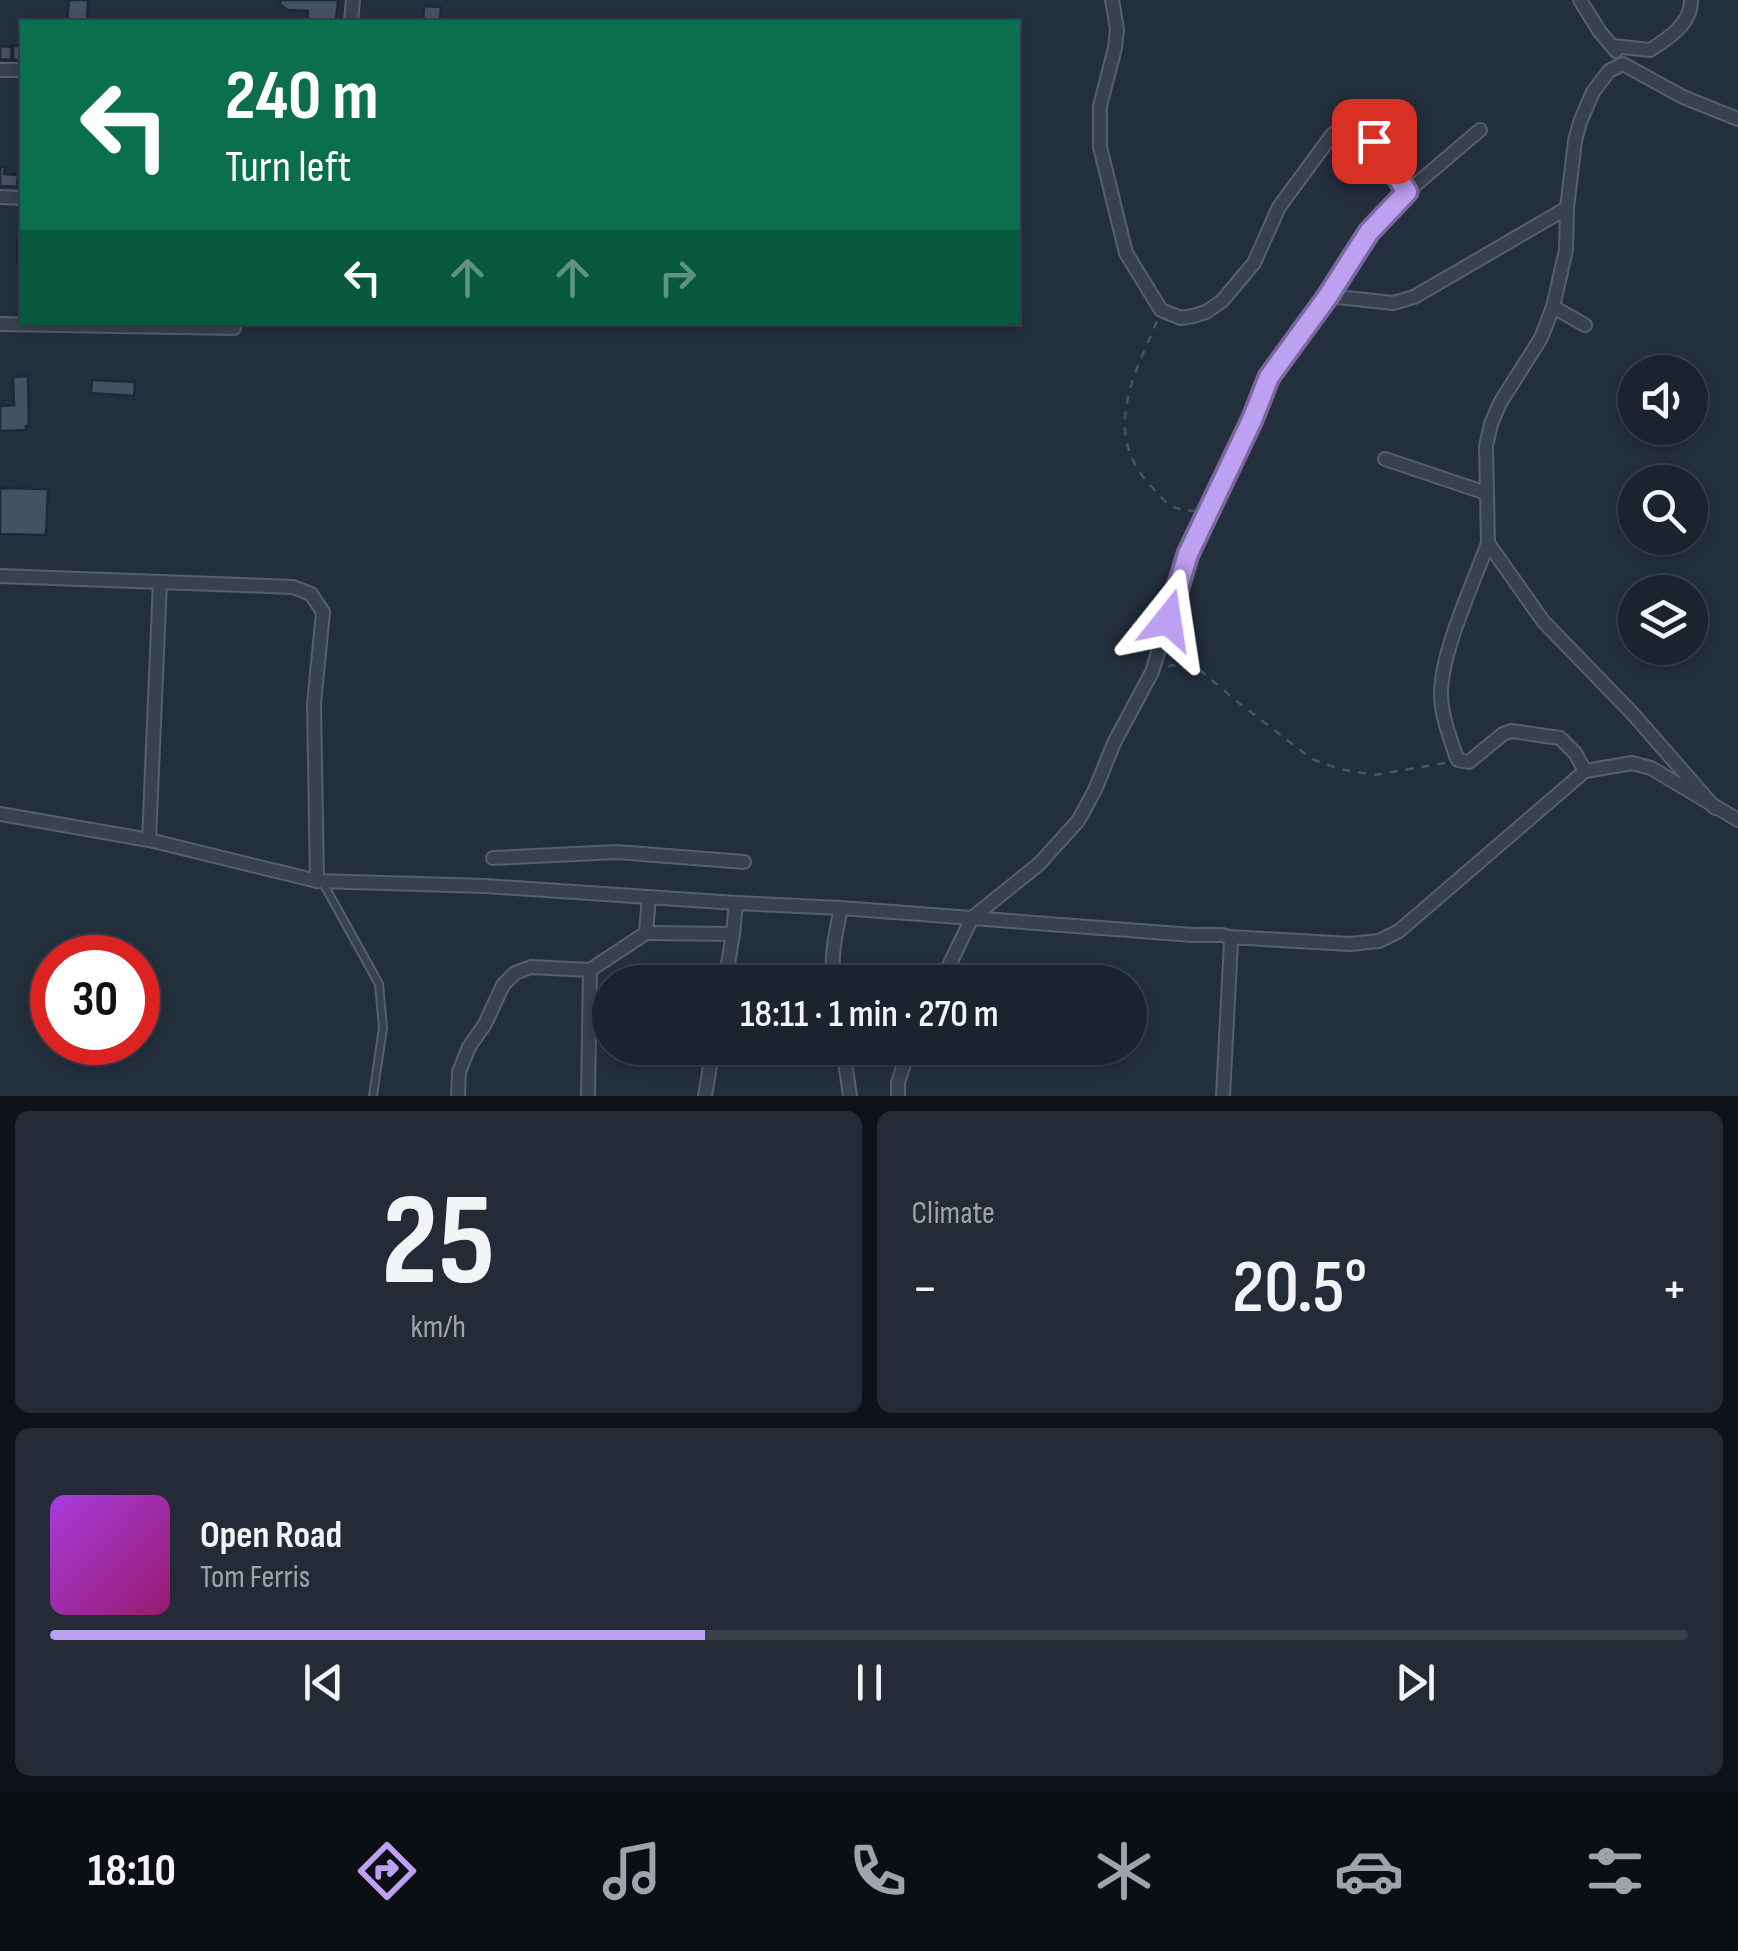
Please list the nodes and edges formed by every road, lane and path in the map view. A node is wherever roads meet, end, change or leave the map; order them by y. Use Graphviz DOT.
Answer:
graph roads {
  1 [pos="1112,0"];
  2 [pos="1580,0"];
  3 [pos="1691,0"];
  4 [pos="1613,46"];
  5 [pos="1623,64"];
  6 [pos="1738,119"];
  7 [pos="1480,130"];
  8 [pos="1407,192"];
  9 [pos="1567,208"];
  10 [pos="1328,296"];
  11 [pos="1553,307"];
  12 [pos="1161,310"];
  13 [pos="58,325"];
  14 [pos="1585,325"];
  15 [pos="234,328"];
  16 [pos="1385,459"];
  17 [pos="1486,493"];
  18 [pos="1208,511"];
  19 [pos="1488,543"];
  20 [pos="0,576"];
  21 [pos="160,582"];
  22 [pos="1152,672"];
  23 [pos="1458,760"];
  24 [pos="1585,771"];
  25 [pos="1715,808"];
  26 [pos="0,814"];
  27 [pos="1738,820"];
  28 [pos="149,840"];
  29 [pos="493,858"];
  30 [pos="744,862"];
  31 [pos="319,881"];
  32 [pos="649,896"];
  33 [pos="736,904"];
  34 [pos="841,908"];
  35 [pos="972,918"];
  36 [pos="646,933"];
  37 [pos="733,934"];
  38 [pos="1228,938"];
  39 [pos="728,965"];
  40 [pos="832,965"];
  41 [pos="949,965"];
  42 [pos="590,970"];
  43 [pos="710,1065"];
  44 [pos="845,1065"];
  45 [pos="903,1065"];
  46 [pos="373,1096"];
  47 [pos="458,1096"];
  48 [pos="588,1096"];
  49 [pos="705,1096"];
  50 [pos="850,1096"];
  51 [pos="898,1096"];
  52 [pos="1223,1096"];
  1 -- 12 [label="street"];
  2 -- 4 [label="street"];
  3 -- 4 [label="street"];
  4 -- 5 [label="street"];
  5 -- 6 [label="street"];
  5 -- 9 [label="street"];
  7 -- 8 [label="street"];
  8 -- 10 [label="street"];
  8 -- 12 [label="street"];
  9 -- 10 [label="street"];
  9 -- 11 [label="street"];
  10 -- 18 [label="street"];
  11 -- 14 [label="street"];
  11 -- 17 [label="street"];
  12 -- 18 [label="path"];
  13 -- 15 [label="street"];
  16 -- 17 [label="street"];
  17 -- 19 [label="street"];
  18 -- 22 [label="street"];
  19 -- 23 [label="street"];
  19 -- 25 [label="street"];
  20 -- 21 [label="street"];
  21 -- 28 [label="street"];
  21 -- 31 [label="street"];
  22 -- 23 [label="path"];
  22 -- 35 [label="street"];
  23 -- 24 [label="street"];
  24 -- 25 [label="street"];
  24 -- 38 [label="street"];
  25 -- 27 [label="street"];
  26 -- 28 [label="street"];
  28 -- 31 [label="street"];
  29 -- 30 [label="street"];
  31 -- 32 [label="street"];
  31 -- 46 [label="lane"];
  32 -- 33 [label="street"];
  32 -- 36 [label="street"];
  33 -- 34 [label="street"];
  33 -- 37 [label="street"];
  34 -- 35 [label="street"];
  34 -- 40 [label="street"];
  35 -- 38 [label="street"];
  35 -- 41 [label="street"];
  36 -- 37 [label="street"];
  36 -- 42 [label="street"];
  37 -- 39 [label="street"];
  38 -- 52 [label="street"];
  42 -- 47 [label="street"];
  42 -- 48 [label="street"];
  43 -- 49 [label="street"];
  44 -- 50 [label="street"];
  45 -- 51 [label="street"];
}
